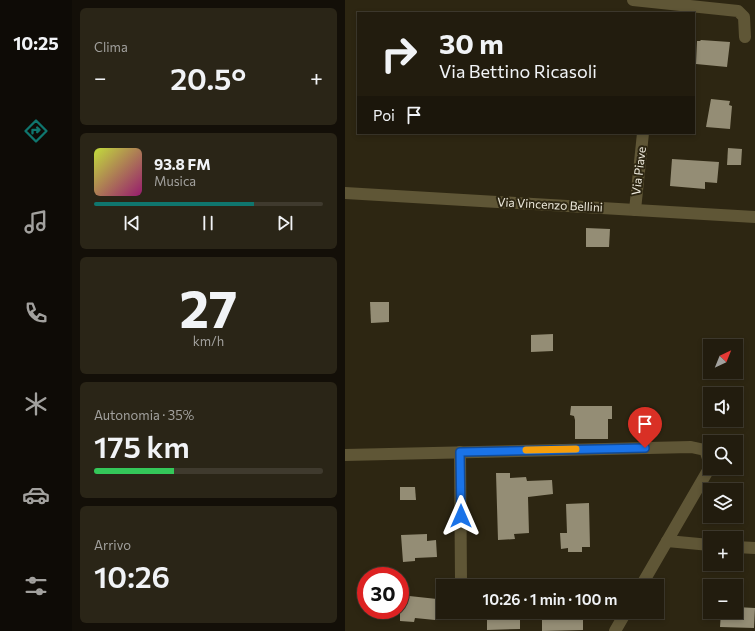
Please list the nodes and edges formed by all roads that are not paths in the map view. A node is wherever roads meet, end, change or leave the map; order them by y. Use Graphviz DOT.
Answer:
graph roads {
  1 [pos="633,0"];
  2 [pos="658,5"];
  3 [pos="745,37"];
  4 [pos="643,134"];
  5 [pos="345,193"];
  6 [pos="635,210"];
  7 [pos="755,217"];
  8 [pos="703,450"];
  9 [pos="460,452"];
  10 [pos="345,454"];
  11 [pos="705,475"];
  12 [pos="667,541"];
  13 [pos="703,544"];
  14 [pos="743,547"];
  15 [pos="755,548"];
  16 [pos="461,579"];
  17 [pos="645,579"];
  18 [pos="622,619"];
  19 [pos="615,631"];
  1 -- 2 [label="street"];
  2 -- 3 [label="street"];
  4 -- 6 [label="street, Via Piave"];
  5 -- 6 [label="street, Via Vincenzo Bellini"];
  6 -- 7 [label="street, Via Vincenzo Bellini"];
  8 -- 9 [label="street"];
  9 -- 10 [label="street"];
  9 -- 16 [label="street"];
  11 -- 12 [label="street"];
  12 -- 13 [label="street"];
  12 -- 17 [label="street"];
  14 -- 15 [label="street"];
  18 -- 19 [label="street"];
}
